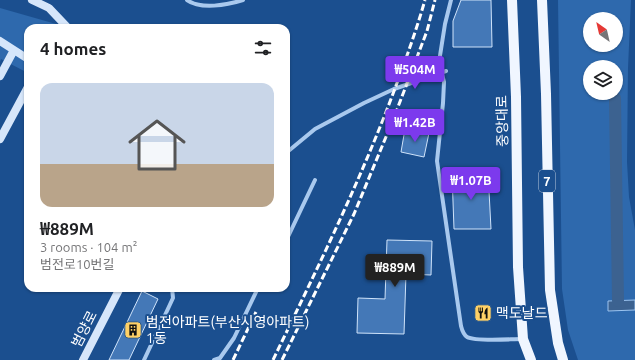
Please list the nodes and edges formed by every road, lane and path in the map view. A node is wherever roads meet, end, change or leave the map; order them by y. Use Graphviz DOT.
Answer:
graph roads {
  1 [pos="32,0"];
  2 [pos="186,0"];
  3 [pos="243,0"];
  4 [pos="451,0"];
  5 [pos="512,0"];
  6 [pos="542,0"];
  7 [pos="64,24"];
  8 [pos="0,41"];
  9 [pos="14,50"];
  10 [pos="24,56"];
  11 [pos="446,71"];
  12 [pos="0,76"];
  13 [pos="24,95"];
  14 [pos="0,139"];
  15 [pos="290,150"];
  16 [pos="315,180"];
  17 [pos="290,233"];
  18 [pos="118,292"];
  19 [pos="172,292"];
  20 [pos="256,292"];
  21 [pos="523,339"];
  22 [pos="83,360"];
  23 [pos="144,360"];
  24 [pos="214,360"];
  25 [pos="523,360"];
  26 [pos="531,360"];
  27 [pos="563,360"];
  1 -- 7 [label="street"];
  2 -- 3 [label="street"];
  4 -- 21 [label="street"];
  5 -- 21 [label="main road, 중앙대로"];
  6 -- 27 [label="main road, 7"];
  8 -- 9 [label="street"];
  9 -- 10 [label="street"];
  9 -- 12 [label="street"];
  11 -- 15 [label="street"];
  13 -- 14 [label="street"];
  16 -- 17 [label="street"];
  18 -- 22 [label="street, 범양로"];
  19 -- 23 [label="street"];
  20 -- 24 [label="street"];
  21 -- 25 [label="main road"];
  21 -- 26 [label="main road, 중앙대로"];
}
